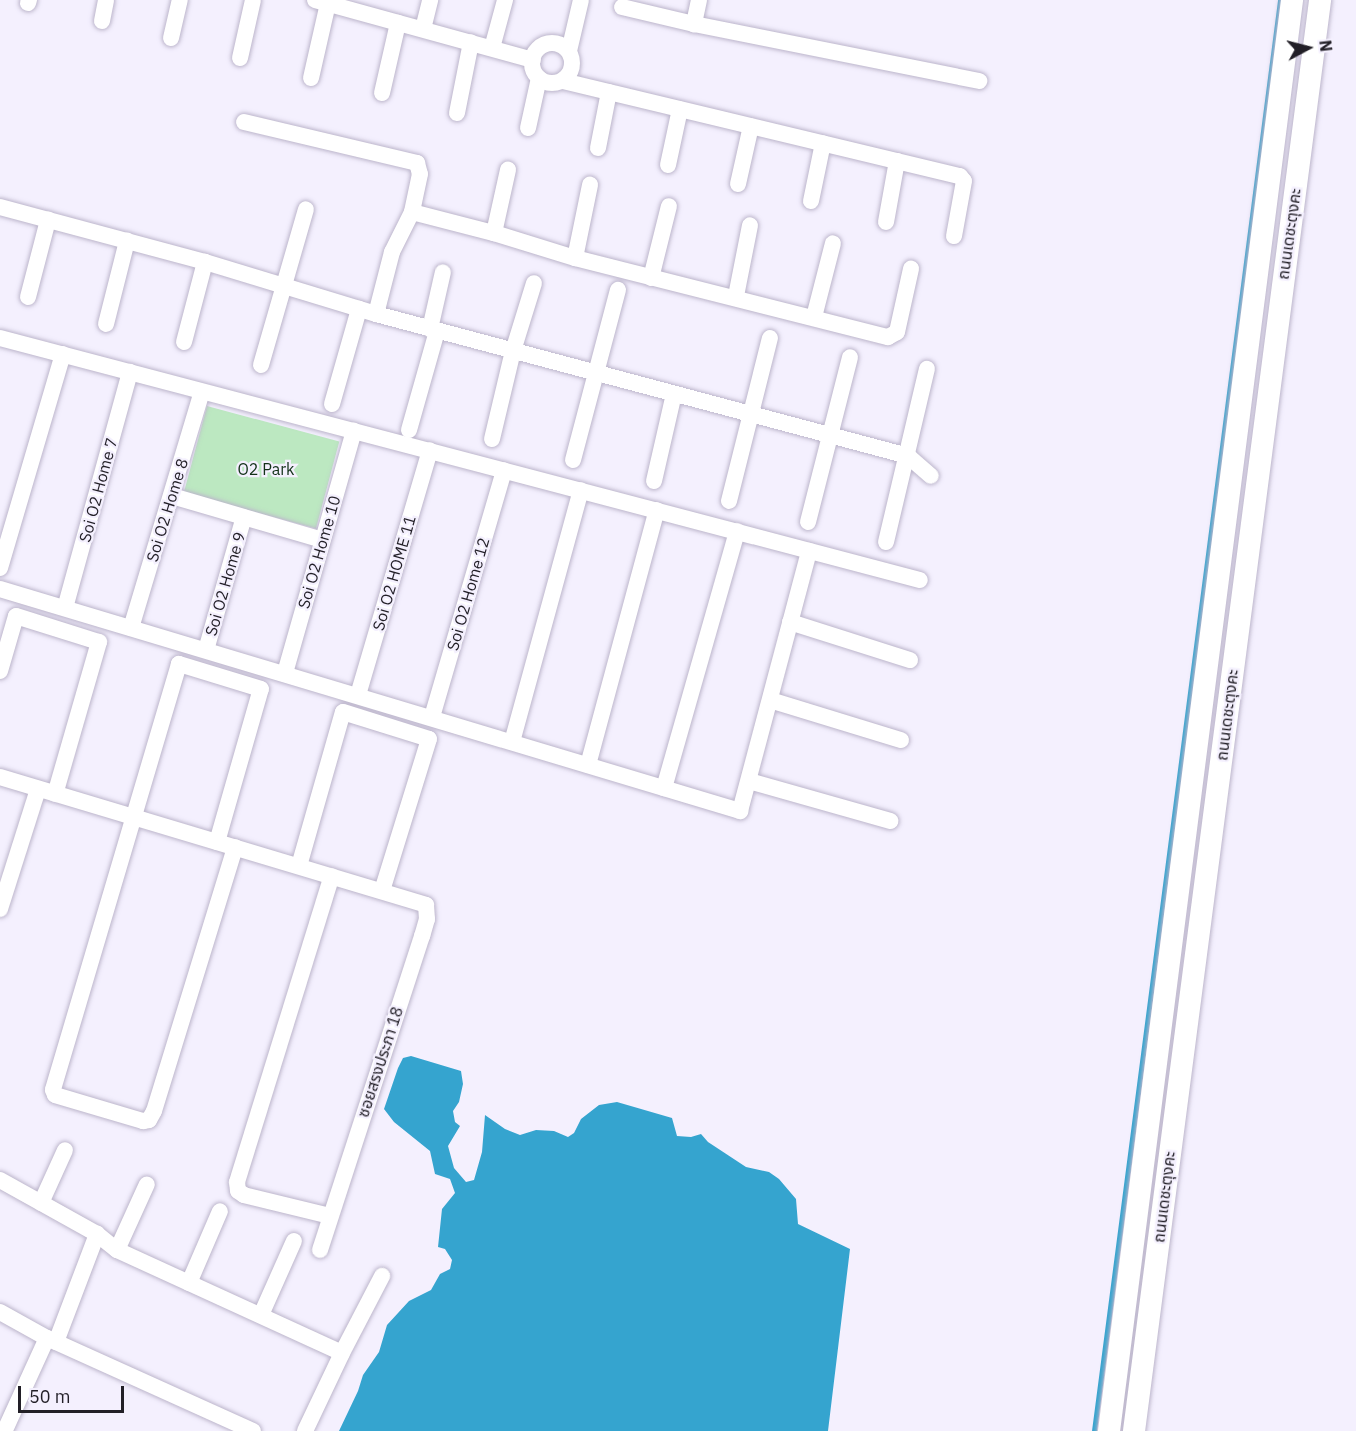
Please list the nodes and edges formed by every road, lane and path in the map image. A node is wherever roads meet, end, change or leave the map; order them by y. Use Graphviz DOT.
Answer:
graph roads {
  1 [pos="106,0"];
  2 [pos="180,0"];
  3 [pos="253,0"];
  4 [pos="430,0"];
  5 [pos="504,0"];
  6 [pos="581,0"];
  7 [pos="699,0"];
  8 [pos="1292,0"];
  9 [pos="1320,0"];
  10 [pos="321,2"];
  11 [pos="350,5"];
  12 [pos="622,7"];
  13 [pos="102,21"];
  14 [pos="398,23"];
  15 [pos="694,24"];
  16 [pos="423,29"];
  17 [pos="171,38"];
  18 [pos="471,42"];
  19 [pos="492,48"];
  20 [pos="569,51"];
  21 [pos="240,58"];
  22 [pos="533,60"];
  23 [pos="311,78"];
  24 [pos="539,78"];
  25 [pos="563,81"];
  26 [pos="979,81"];
  27 [pos="609,92"];
  28 [pos="382,93"];
  29 [pos="680,109"];
  30 [pos="457,112"];
  31 [pos="244,122"];
  32 [pos="751,126"];
  33 [pos="528,128"];
  34 [pos="823,143"];
  35 [pos="598,148"];
  36 [pos="897,161"];
  37 [pos="668,165"];
  38 [pos="508,170"];
  39 [pos="738,184"];
  40 [pos="590,185"];
  41 [pos="812,201"];
  42 [pos="669,206"];
  43 [pos="0,207"];
  44 [pos="306,209"];
  45 [pos="412,212"];
  46 [pos="48,220"];
  47 [pos="886,222"];
  48 [pos="750,225"];
  49 [pos="494,233"];
  50 [pos="954,236"];
  51 [pos="127,241"];
  52 [pos="833,243"];
  53 [pos="575,258"];
  54 [pos="205,262"];
  55 [pos="912,269"];
  56 [pos="443,272"];
  57 [pos="651,278"];
  58 [pos="534,283"];
  59 [pos="285,286"];
  60 [pos="618,290"];
  61 [pos="736,296"];
  62 [pos="27,297"];
  63 [pos="359,309"];
  64 [pos="376,314"];
  65 [pos="814,317"];
  66 [pos="106,324"];
  67 [pos="433,330"];
  68 [pos="0,338"];
  69 [pos="770,338"];
  70 [pos="184,342"];
  71 [pos="513,351"];
  72 [pos="63,354"];
  73 [pos="850,357"];
  74 [pos="261,365"];
  75 [pos="927,369"];
  76 [pos="130,372"];
  77 [pos="594,372"];
  78 [pos="202,392"];
  79 [pos="674,394"];
  80 [pos="332,404"];
  81 [pos="750,414"];
  82 [pos="409,430"];
  83 [pos="354,431"];
  84 [pos="829,435"];
  85 [pos="492,439"];
  86 [pos="430,450"];
  87 [pos="908,456"];
  88 [pos="573,460"];
  89 [pos="504,470"];
  90 [pos="931,476"];
  91 [pos="654,481"];
  92 [pos="581,490"];
  93 [pos="172,496"];
  94 [pos="729,501"];
  95 [pos="657,510"];
  96 [pos="244,517"];
  97 [pos="808,522"];
  98 [pos="737,531"];
  99 [pos="322,540"];
  100 [pos="886,542"];
  101 [pos="809,550"];
  102 [pos="0,568"];
  103 [pos="920,580"];
  104 [pos="0,589"];
  105 [pos="65,608"];
  106 [pos="790,622"];
  107 [pos="131,628"];
  108 [pos="1210,640"];
  109 [pos="1236,643"];
  110 [pos="206,650"];
  111 [pos="910,660"];
  112 [pos="0,671"];
  113 [pos="285,673"];
  114 [pos="358,695"];
  115 [pos="770,700"];
  116 [pos="432,717"];
  117 [pos="901,740"];
  118 [pos="512,742"];
  119 [pos="588,765"];
  120 [pos="0,777"];
  121 [pos="749,781"];
  122 [pos="664,788"];
  123 [pos="38,789"];
  124 [pos="55,794"];
  125 [pos="136,818"];
  126 [pos="890,821"];
  127 [pos="218,842"];
  128 [pos="235,847"];
  129 [pos="299,867"];
  130 [pos="332,876"];
  131 [pos="382,891"];
  132 [pos="0,909"];
  133 [pos="65,1150"];
  134 [pos="0,1180"];
  135 [pos="147,1184"];
  136 [pos="41,1203"];
  137 [pos="220,1211"];
  138 [pos="330,1216"];
  139 [pos="97,1233"];
  140 [pos="294,1240"];
  141 [pos="117,1250"];
  142 [pos="320,1250"];
  143 [pos="1132,1254"];
  144 [pos="1156,1257"];
  145 [pos="382,1276"];
  146 [pos="189,1282"];
  147 [pos="0,1312"];
  148 [pos="261,1315"];
  149 [pos="52,1340"];
  150 [pos="342,1353"];
  151 [pos="4,1430"];
  152 [pos="253,1431"];
  153 [pos="306,1431"];
  154 [pos="1109,1431"];
  155 [pos="1134,1431"];
  1 -- 13 [label="street"];
  2 -- 17 [label="street"];
  3 -- 21 [label="street"];
  4 -- 16 [label="street"];
  5 -- 19 [label="street"];
  6 -- 20 [label="street"];
  7 -- 15 [label="street"];
  8 -- 108 [label="street, ถนนเดชะตุงคะ"];
  9 -- 109 [label="street, ถนนเดชะตุงคะ"];
  10 -- 11 [label="street"];
  10 -- 23 [label="street"];
  11 -- 14 [label="street"];
  12 -- 15 [label="street"];
  14 -- 16 [label="street"];
  14 -- 28 [label="street"];
  15 -- 26 [label="street"];
  16 -- 18 [label="street"];
  18 -- 19 [label="street"];
  18 -- 30 [label="street"];
  19 -- 22 [label="street"];
  20 -- 22 [label="street"];
  20 -- 25 [label="street"];
  22 -- 24 [label="street"];
  24 -- 25 [label="street"];
  24 -- 33 [label="street"];
  25 -- 27 [label="street"];
  27 -- 29 [label="street"];
  27 -- 35 [label="street"];
  29 -- 32 [label="street"];
  29 -- 37 [label="street"];
  31 -- 45 [label="street"];
  32 -- 34 [label="street"];
  32 -- 39 [label="street"];
  34 -- 36 [label="street"];
  34 -- 41 [label="street"];
  36 -- 47 [label="street"];
  36 -- 50 [label="street"];
  38 -- 49 [label="street"];
  40 -- 53 [label="street"];
  42 -- 57 [label="street"];
  43 -- 46 [label="street"];
  44 -- 59 [label="street"];
  45 -- 49 [label="street"];
  45 -- 64 [label="street"];
  46 -- 51 [label="street"];
  46 -- 62 [label="street"];
  48 -- 61 [label="street"];
  49 -- 53 [label="street"];
  51 -- 54 [label="street"];
  51 -- 66 [label="street"];
  52 -- 65 [label="street"];
  53 -- 57 [label="street"];
  54 -- 59 [label="street"];
  54 -- 70 [label="street"];
  55 -- 65 [label="street"];
  56 -- 67 [label="street"];
  57 -- 61 [label="street"];
  58 -- 71 [label="street"];
  59 -- 63 [label="street"];
  59 -- 74 [label="street"];
  60 -- 77 [label="street"];
  61 -- 65 [label="street"];
  63 -- 64 [label="street"];
  63 -- 80 [label="street"];
  64 -- 67 [label="street"];
  67 -- 71 [label="street"];
  67 -- 82 [label="street"];
  68 -- 72 [label="street"];
  69 -- 81 [label="street"];
  71 -- 77 [label="street"];
  71 -- 85 [label="street"];
  72 -- 76 [label="street"];
  72 -- 102 [label="street"];
  73 -- 84 [label="street"];
  75 -- 87 [label="street"];
  76 -- 78 [label="street"];
  76 -- 105 [label="street, Soi O2 Home 7"];
  77 -- 79 [label="street"];
  77 -- 88 [label="street"];
  78 -- 83 [label="street"];
  78 -- 93 [label="street, Soi O2 Home 8"];
  79 -- 81 [label="street"];
  79 -- 91 [label="street"];
  81 -- 84 [label="street"];
  81 -- 94 [label="street"];
  83 -- 86 [label="street"];
  83 -- 99 [label="street, Soi O2 Home 10"];
  84 -- 87 [label="street"];
  84 -- 97 [label="street"];
  86 -- 89 [label="street"];
  86 -- 114 [label="street, Soi O2 HOME 11"];
  87 -- 90 [label="street"];
  87 -- 100 [label="street"];
  89 -- 92 [label="street"];
  89 -- 116 [label="street, Soi O2 Home 12"];
  92 -- 95 [label="street"];
  92 -- 118 [label="street"];
  93 -- 96 [label="street"];
  93 -- 107 [label="street, Soi O2 Home 8"];
  95 -- 98 [label="street"];
  95 -- 119 [label="street"];
  96 -- 99 [label="street"];
  96 -- 110 [label="street, Soi O2 Home 9"];
  98 -- 101 [label="street"];
  98 -- 122 [label="street"];
  99 -- 113 [label="street, Soi O2 Home 10"];
  101 -- 103 [label="street"];
  101 -- 106 [label="street"];
  104 -- 105 [label="street"];
  105 -- 107 [label="street"];
  106 -- 111 [label="street"];
  106 -- 115 [label="street"];
  107 -- 110 [label="street"];
  108 -- 109 [label="street"];
  108 -- 143 [label="street, ถนนเดชะตุงคะ"];
  109 -- 144 [label="street, ถนนเดชะตุงคะ"];
  110 -- 113 [label="street"];
  112 -- 124 [label="street"];
  113 -- 114 [label="street"];
  114 -- 116 [label="street"];
  115 -- 117 [label="street"];
  115 -- 121 [label="street"];
  116 -- 118 [label="street"];
  118 -- 119 [label="street"];
  119 -- 122 [label="street"];
  120 -- 123 [label="street"];
  121 -- 122 [label="street"];
  121 -- 126 [label="street"];
  123 -- 124 [label="street"];
  123 -- 132 [label="street"];
  124 -- 125 [label="street"];
  125 -- 127 [label="street"];
  125 -- 127 [label="street"];
  125 -- 128 [label="street"];
  127 -- 128 [label="street"];
  128 -- 129 [label="street"];
  129 -- 130 [label="street"];
  129 -- 131 [label="street"];
  130 -- 131 [label="street"];
  130 -- 138 [label="street"];
  131 -- 138 [label="street, ซอยสรงประภา 18"];
  133 -- 136 [label="street"];
  134 -- 136 [label="street"];
  135 -- 141 [label="street"];
  136 -- 139 [label="street"];
  137 -- 146 [label="street"];
  138 -- 142 [label="street, ซอยสรงประภา 18"];
  139 -- 141 [label="street"];
  139 -- 149 [label="street"];
  140 -- 148 [label="street"];
  141 -- 146 [label="street"];
  143 -- 144 [label="street"];
  143 -- 154 [label="street, ถนนเดชะตุงคะ"];
  144 -- 155 [label="street, ถนนเดชะตุงคะ"];
  145 -- 150 [label="street"];
  146 -- 148 [label="street"];
  147 -- 149 [label="street"];
  148 -- 150 [label="street"];
  149 -- 151 [label="street"];
  149 -- 152 [label="street"];
  150 -- 153 [label="street"];
}
